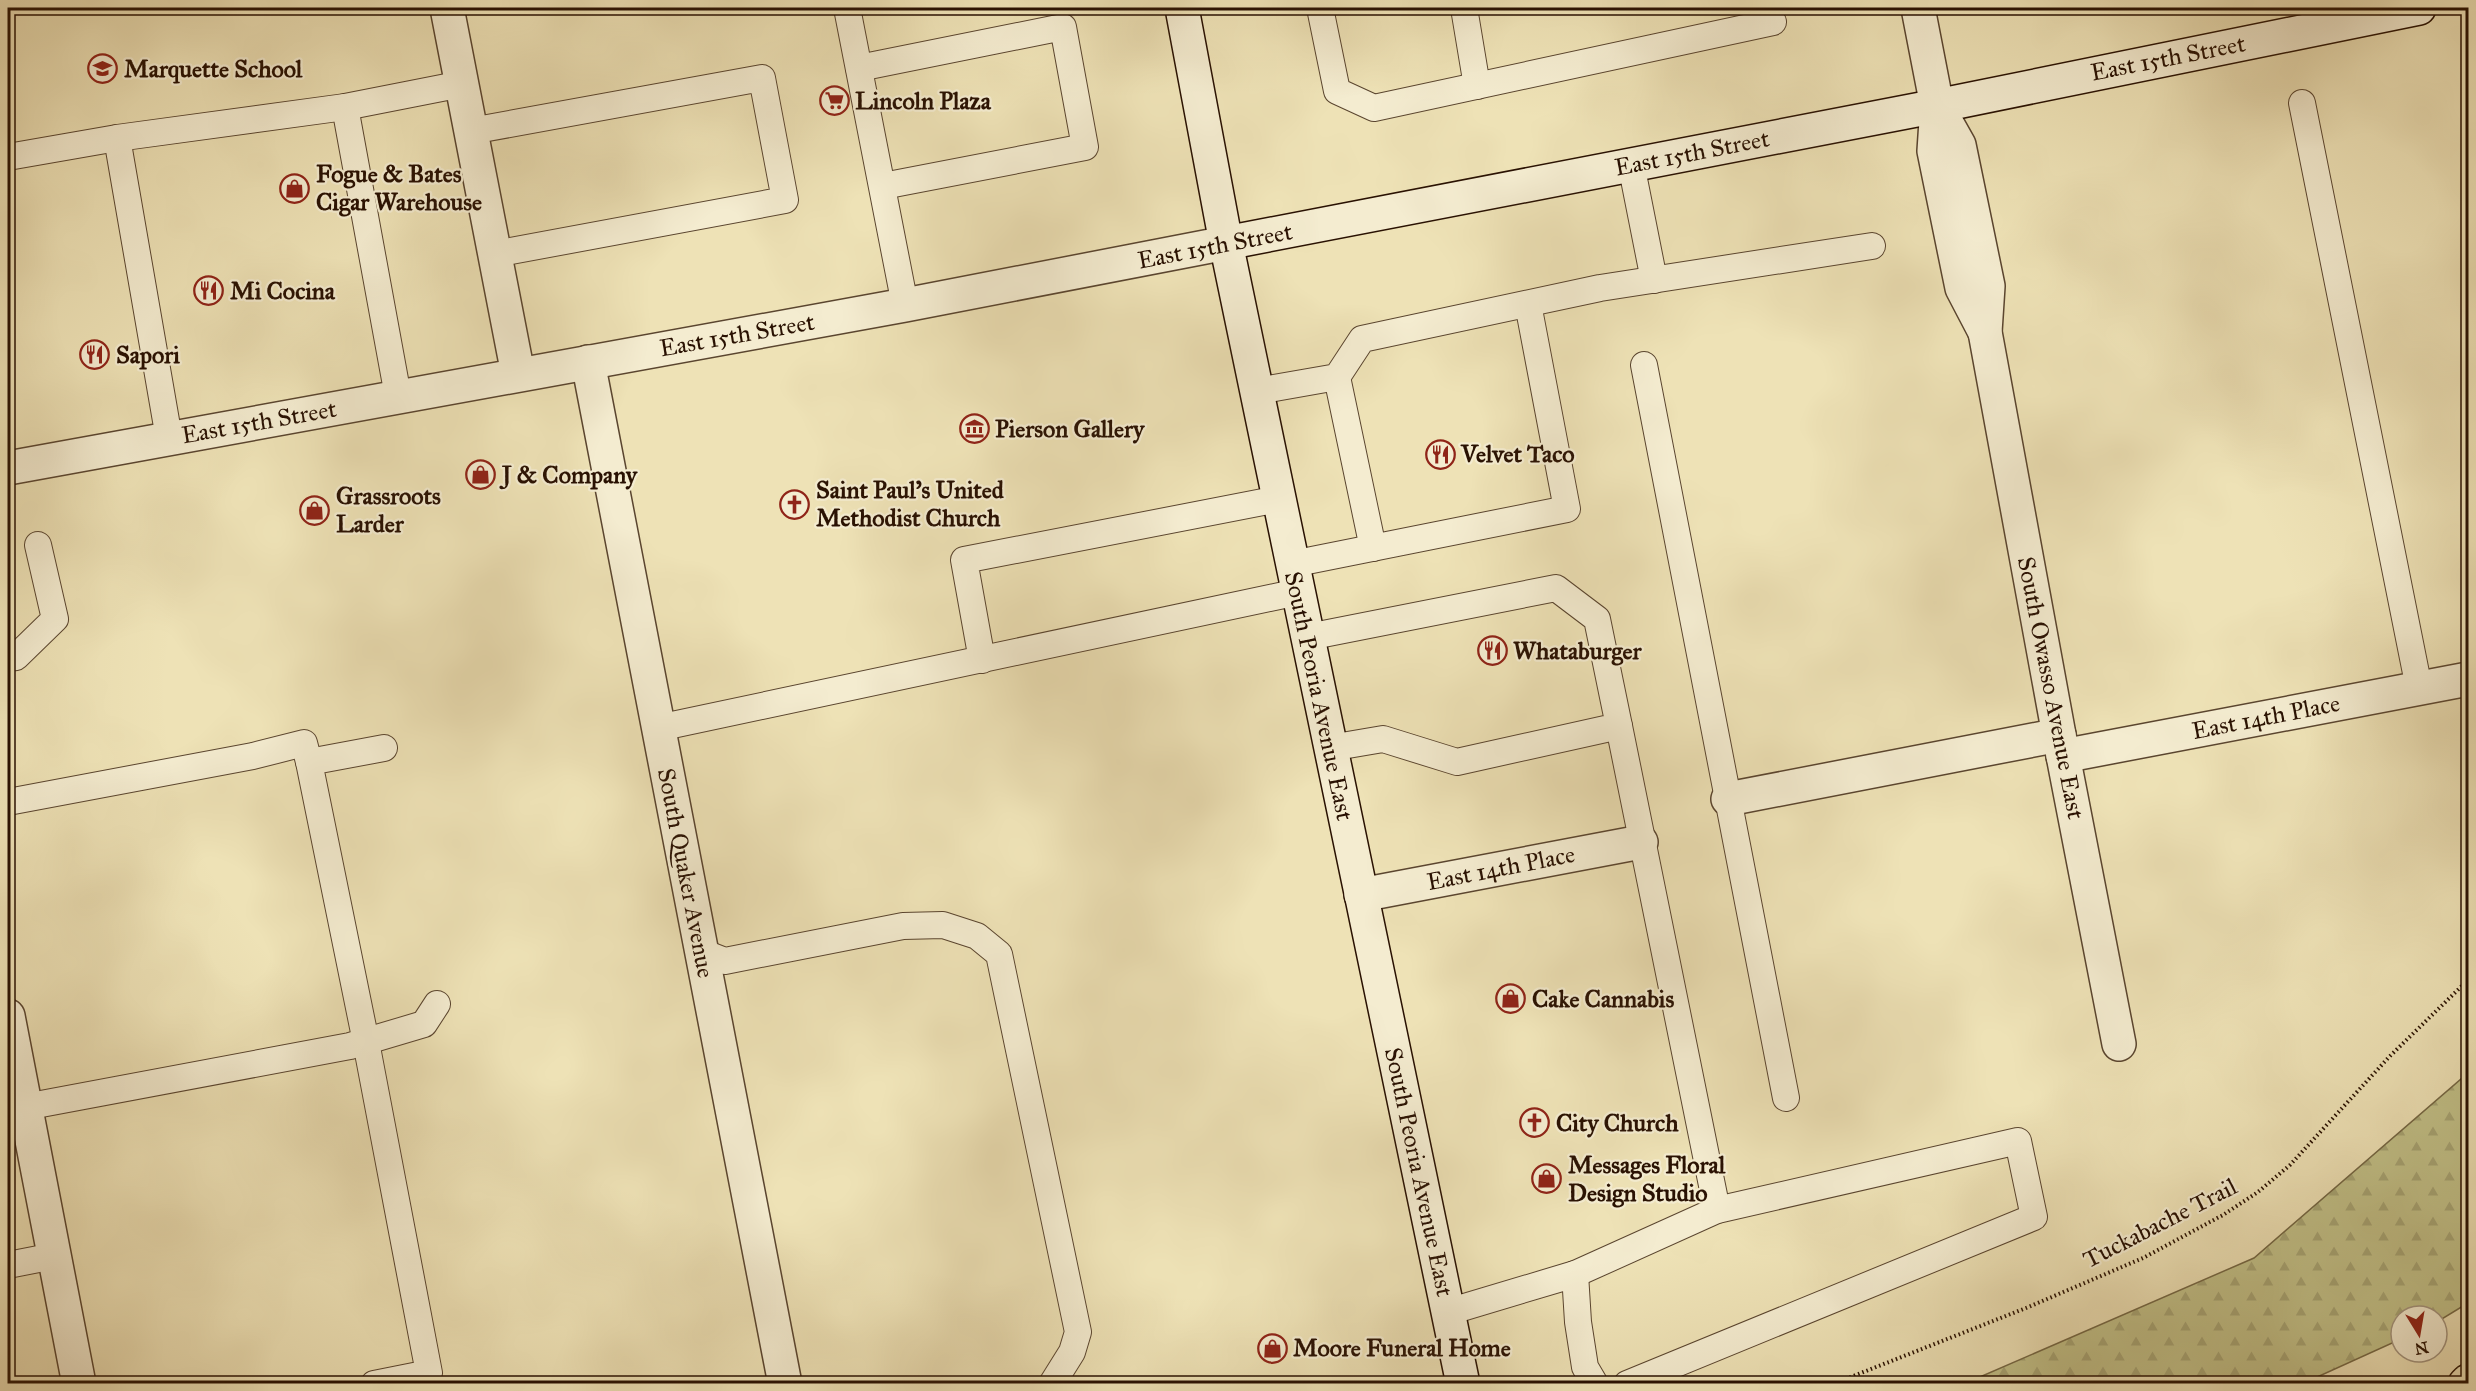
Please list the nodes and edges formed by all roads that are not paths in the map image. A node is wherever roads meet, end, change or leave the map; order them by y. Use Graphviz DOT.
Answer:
graph roads {
  1 [pos="447,8"];
  2 [pos="847,8"];
  3 [pos="1182,8"];
  4 [pos="1320,8"];
  5 [pos="1464,8"];
  6 [pos="1918,8"];
  7 [pos="2419,8"];
  8 [pos="1773,22"];
  9 [pos="859,68"];
  10 [pos="462,84"];
  11 [pos="1477,86"];
  12 [pos="2302,103"];
  13 [pos="1937,106"];
  14 [pos="345,107"];
  15 [pos="471,131"];
  16 [pos="117,138"];
  17 [pos="8,157"];
  18 [pos="1631,164"];
  19 [pos="883,186"];
  20 [pos="1226,243"];
  21 [pos="1872,246"];
  22 [pos="495,254"];
  23 [pos="1654,280"];
  24 [pos="1528,304"];
  25 [pos="905,305"];
  26 [pos="588,362"];
  27 [pos="1644,365"];
  28 [pos="518,374"];
  29 [pos="1337,377"];
  30 [pos="1257,391"];
  31 [pos="398,396"];
  32 [pos="169,438"];
  33 [pos="8,468"];
  34 [pos="1279,499"];
  35 [pos="38,545"];
  36 [pos="1373,548"];
  37 [pos="1295,578"];
  38 [pos="1308,638"];
  39 [pos="8,658"];
  40 [pos="982,660"];
  41 [pos="2469,679"];
  42 [pos="2419,688"];
  43 [pos="1619,726"];
  44 [pos="658,728"];
  45 [pos="2061,746"];
  46 [pos="384,747"];
  47 [pos="1330,748"];
  48 [pos="309,762"];
  49 [pos="1728,799"];
  50 [pos="8,802"];
  51 [pos="1641,842"];
  52 [pos="1361,896"];
  53 [pos="702,952"];
  54 [pos="437,1004"];
  55 [pos="8,1016"];
  56 [pos="366,1042"];
  57 [pos="2119,1044"];
  58 [pos="11,1051"];
  59 [pos="1786,1098"];
  60 [pos="25,1107"];
  61 [pos="1717,1210"];
  62 [pos="54,1256"];
  63 [pos="8,1265"];
  64 [pos="1575,1274"];
  65 [pos="1448,1312"];
  66 [pos="430,1378"];
  67 [pos="79,1383"];
  68 [pos="374,1383"];
  69 [pos="785,1383"];
  70 [pos="1052,1383"];
  71 [pos="1463,1383"];
  72 [pos="1595,1383"];
  73 [pos="1628,1383"];
  1 -- 10 [label="street"];
  2 -- 9 [label="lane"];
  3 -- 20 [label="street, South Peoria Avenue East"];
  4 -- 11 [label="lane"];
  5 -- 11 [label="lane"];
  6 -- 13 [label="street, South Owasso Avenue East"];
  7 -- 13 [label="street, East 15th Street"];
  8 -- 11 [label="lane"];
  9 -- 19 [label="lane"];
  9 -- 19 [label="lane"];
  10 -- 14 [label="lane"];
  10 -- 15 [label="street"];
  12 -- 42 [label="lane"];
  13 -- 18 [label="street, East 15th Street"];
  13 -- 45 [label="street, South Owasso Avenue East"];
  14 -- 16 [label="lane"];
  14 -- 31 [label="lane"];
  15 -- 22 [label="street"];
  15 -- 22 [label="lane"];
  16 -- 17 [label="lane"];
  16 -- 32 [label="lane"];
  18 -- 20 [label="street, East 15th Street"];
  18 -- 23 [label="lane"];
  19 -- 25 [label="lane"];
  20 -- 25 [label="street, East 15th Street"];
  20 -- 30 [label="street, South Peoria Avenue East"];
  21 -- 23 [label="lane"];
  22 -- 28 [label="street"];
  23 -- 24 [label="lane"];
  24 -- 29 [label="lane"];
  24 -- 36 [label="lane"];
  25 -- 26 [label="street, East 15th Street"];
  26 -- 28 [label="street, East 15th Street"];
  26 -- 44 [label="street, South Quaker Avenue"];
  27 -- 49 [label="lane"];
  28 -- 31 [label="street, East 15th Street"];
  29 -- 30 [label="lane"];
  29 -- 36 [label="lane"];
  30 -- 34 [label="street, South Peoria Avenue East"];
  31 -- 32 [label="street, East 15th Street"];
  32 -- 33 [label="street, East 15th Street"];
  34 -- 37 [label="street, South Peoria Avenue East"];
  34 -- 40 [label="lane"];
  35 -- 39 [label="lane"];
  36 -- 37 [label="lane"];
  37 -- 38 [label="street, South Peoria Avenue East"];
  37 -- 40 [label="lane"];
  38 -- 43 [label="lane"];
  38 -- 47 [label="street, South Peoria Avenue East"];
  40 -- 44 [label="lane"];
  41 -- 42 [label="street, East 14th Place"];
  42 -- 45 [label="street, East 14th Place"];
  43 -- 47 [label="lane"];
  43 -- 51 [label="lane"];
  44 -- 53 [label="street, South Quaker Avenue"];
  45 -- 49 [label="street, East 14th Place"];
  45 -- 57 [label="street, South Owasso Avenue East"];
  46 -- 48 [label="lane"];
  47 -- 52 [label="street, South Peoria Avenue East"];
  48 -- 50 [label="lane"];
  48 -- 56 [label="lane"];
  49 -- 59 [label="lane"];
  51 -- 52 [label="street, East 14th Place"];
  51 -- 61 [label="lane"];
  52 -- 65 [label="street, South Peoria Avenue East"];
  53 -- 69 [label="street, South Quaker Avenue"];
  53 -- 70 [label="lane"];
  54 -- 56 [label="lane"];
  55 -- 58 [label="street"];
  56 -- 60 [label="lane"];
  56 -- 66 [label="lane"];
  58 -- 60 [label="street"];
  60 -- 62 [label="street"];
  61 -- 64 [label="lane"];
  61 -- 73 [label="lane"];
  62 -- 63 [label="lane"];
  62 -- 67 [label="street"];
  64 -- 65 [label="lane"];
  64 -- 72 [label="lane"];
  65 -- 71 [label="street, South Peoria Avenue East"];
  66 -- 68 [label="lane"];
}
